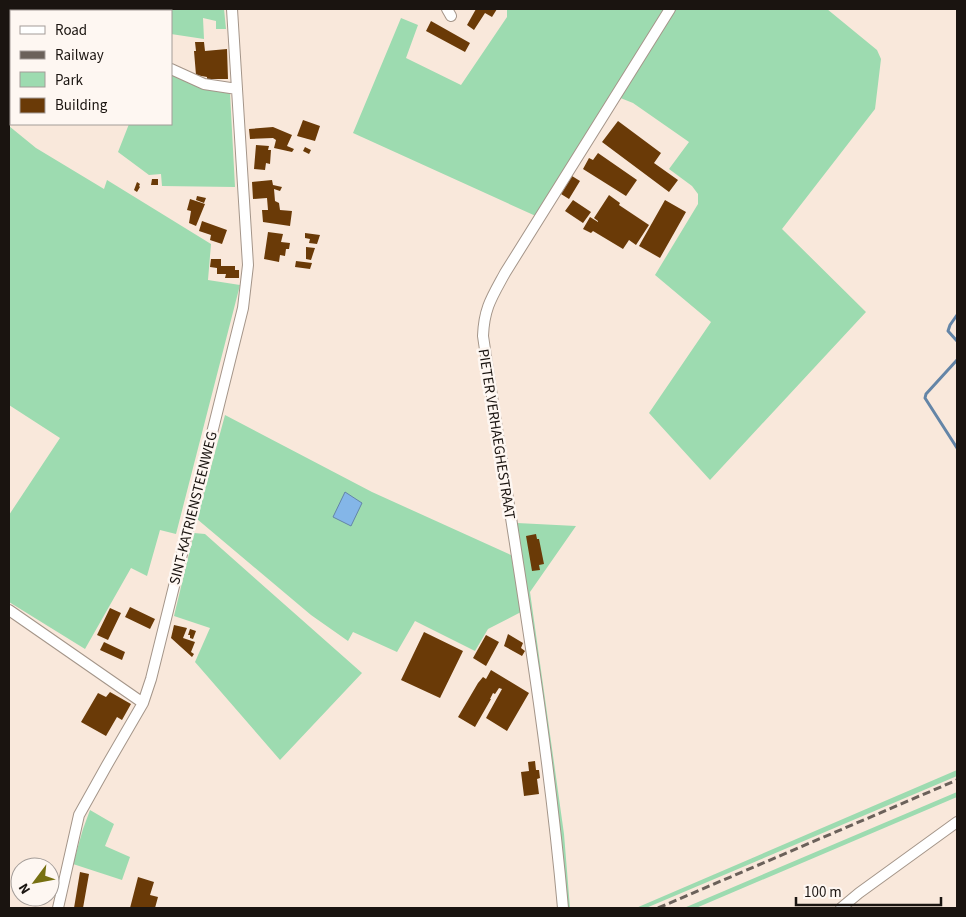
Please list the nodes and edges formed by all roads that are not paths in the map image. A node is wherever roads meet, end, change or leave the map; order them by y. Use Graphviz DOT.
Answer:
graph roads {
  1 [pos="232,9"];
  2 [pos="670,9"];
  3 [pos="172,69"];
  4 [pos="237,89"];
  5 [pos="9,610"];
  6 [pos="143,703"];
  7 [pos="957,822"];
  8 [pos="58,908"];
  9 [pos="563,908"];
  10 [pos="841,908"];
  1 -- 4 [label="street, SINT-KATRIENSTEENWEG"];
  2 -- 9 [label="street, PIETER VERHAEGHESTRAAT"];
  3 -- 4 [label="street"];
  4 -- 6 [label="street, SINT-KATRIENSTEENWEG"];
  5 -- 6 [label="street"];
  6 -- 8 [label="street, SINT-KATRIENSTEENWEG"];
  7 -- 10 [label="street"];
}
